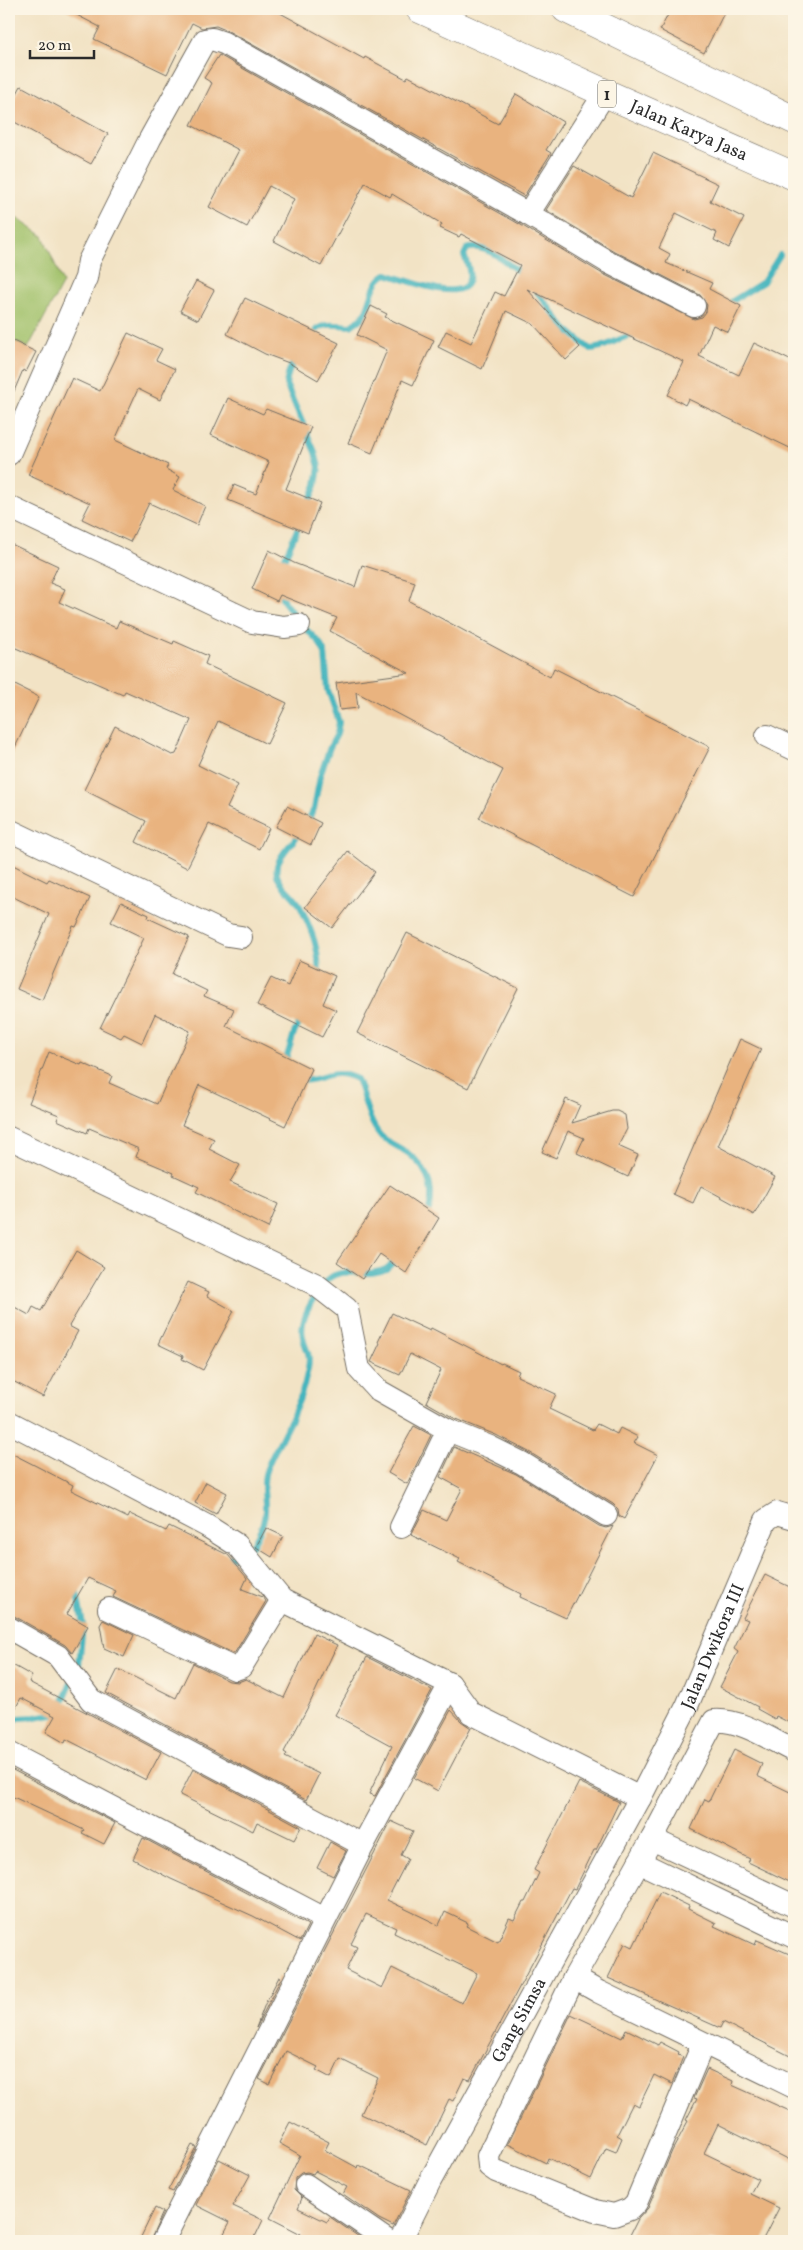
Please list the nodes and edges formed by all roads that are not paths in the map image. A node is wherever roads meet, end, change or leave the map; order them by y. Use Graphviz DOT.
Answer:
graph roads {
  1 [pos="420,9"];
  2 [pos="566,9"];
  3 [pos="605,93"];
  4 [pos="794,120"];
  5 [pos="794,176"];
  6 [pos="528,214"];
  7 [pos="694,306"];
  8 [pos="9,454"];
  9 [pos="9,506"];
  10 [pos="299,625"];
  11 [pos="767,736"];
  12 [pos="794,749"];
  13 [pos="9,830"];
  14 [pos="241,937"];
  15 [pos="9,1138"];
  16 [pos="9,1422"];
  17 [pos="448,1430"];
  18 [pos="606,1515"];
  19 [pos="794,1518"];
  20 [pos="401,1527"];
  21 [pos="277,1592"];
  22 [pos="109,1608"];
  23 [pos="9,1628"];
  24 [pos="450,1684"];
  25 [pos="794,1751"];
  26 [pos="9,1753"];
  27 [pos="640,1798"];
  28 [pos="652,1839"];
  29 [pos="363,1845"];
  30 [pos="639,1862"];
  31 [pos="794,1906"];
  32 [pos="325,1919"];
  33 [pos="794,1937"];
  34 [pos="574,1978"];
  35 [pos="703,2044"];
  36 [pos="794,2087"];
  37 [pos="306,2185"];
  38 [pos="163,2241"];
  39 [pos="388,2241"];
  40 [pos="400,2241"];
  1 -- 3 [label="highway, Jalan Karya Jasa / 1"];
  2 -- 4 [label="highway"];
  3 -- 5 [label="highway, Jalan Karya Jasa / 1"];
  3 -- 6 [label="street"];
  6 -- 7 [label="street"];
  6 -- 8 [label="street"];
  9 -- 10 [label="street"];
  11 -- 12 [label="street"];
  13 -- 14 [label="street"];
  15 -- 17 [label="street"];
  16 -- 21 [label="street"];
  17 -- 18 [label="street"];
  17 -- 20 [label="street"];
  19 -- 27 [label="street, Jalan Dwikora III"];
  21 -- 22 [label="street"];
  21 -- 24 [label="street"];
  23 -- 29 [label="street"];
  24 -- 27 [label="street"];
  24 -- 29 [label="street"];
  25 -- 28 [label="street"];
  26 -- 32 [label="street"];
  27 -- 40 [label="street, Gang Simsa"];
  28 -- 30 [label="street"];
  28 -- 31 [label="street"];
  29 -- 32 [label="street"];
  30 -- 33 [label="street"];
  30 -- 34 [label="street"];
  32 -- 38 [label="street"];
  34 -- 35 [label="street"];
  34 -- 35 [label="street"];
  35 -- 36 [label="street"];
  37 -- 39 [label="street"];
}
